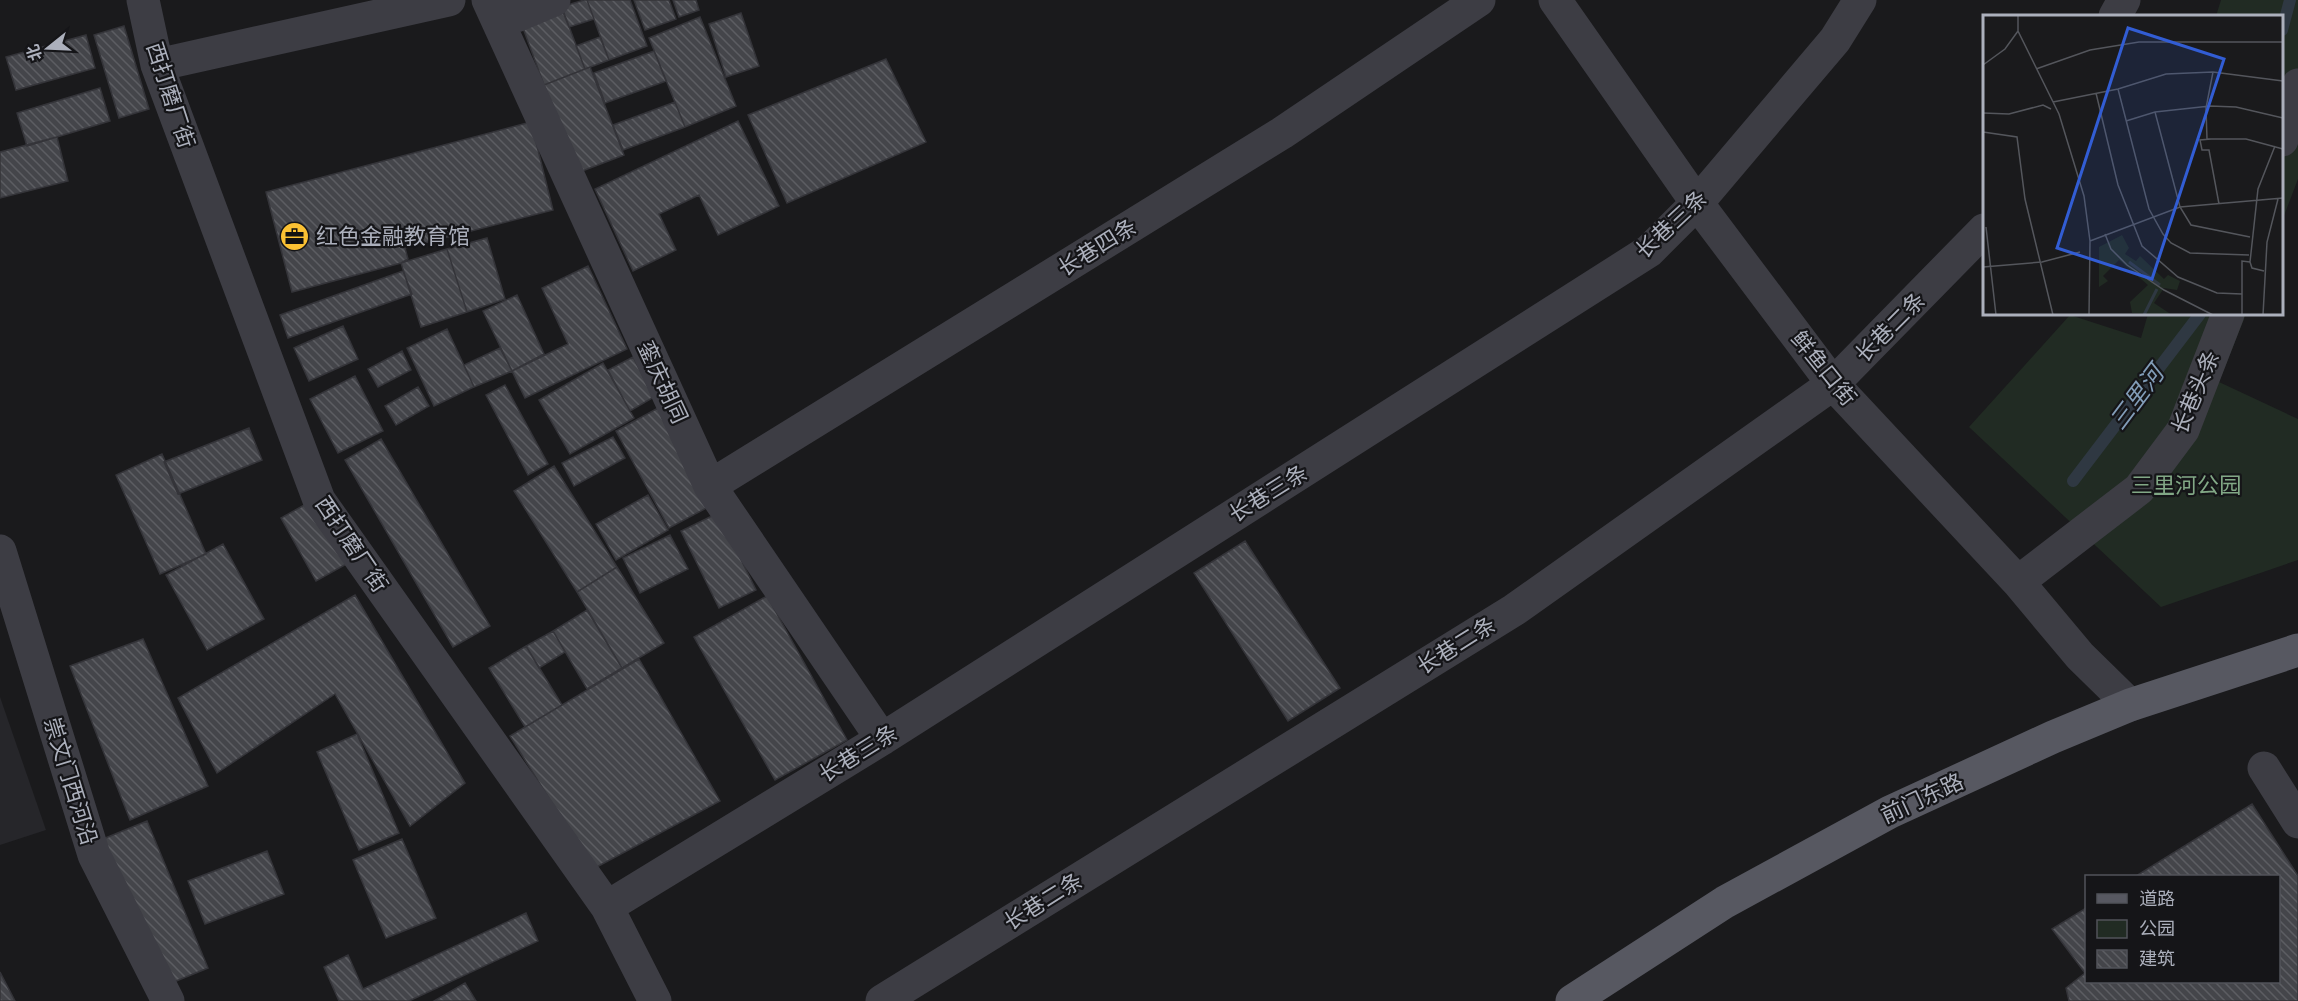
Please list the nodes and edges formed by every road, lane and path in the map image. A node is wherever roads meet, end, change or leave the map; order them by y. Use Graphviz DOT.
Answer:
graph roads {
  1 [pos="143,0"];
  2 [pos="449,0"];
  3 [pos="488,0"];
  4 [pos="495,0"];
  5 [pos="554,0"];
  6 [pos="1479,0"];
  7 [pos="1556,0"];
  8 [pos="1860,0"];
  9 [pos="2124,0"];
  10 [pos="2116,15"];
  11 [pos="157,65"];
  12 [pos="2298,85"];
  13 [pos="2283,137"];
  14 [pos="1697,203"];
  15 [pos="1983,231"];
  16 [pos="2228,315"];
  17 [pos="1833,384"];
  18 [pos="710,486"];
  19 [pos="0,551"];
  20 [pos="2018,582"];
  21 [pos="2298,650"];
  22 [pos="2130,705"];
  23 [pos="882,739"];
  24 [pos="2264,768"];
  25 [pos="2298,822"];
  26 [pos="607,907"];
  27 [pos="168,1001"];
  28 [pos="655,1001"];
  29 [pos="882,1001"];
  30 [pos="1572,1001"];
  1 -- 11 [label="street, 西打磨厂街"];
  2 -- 11 [label="street"];
  3 -- 18 [label="street, 銮庆胡同"];
  4 -- 5 [label="street"];
  6 -- 18 [label="street, 长巷四条"];
  7 -- 14 [label="street, 鲜鱼口街"];
  8 -- 14 [label="street, 长巷三条"];
  9 -- 10 [label="street"];
  11 -- 26 [label="street, 西打磨厂街"];
  12 -- 13 [label="street"];
  14 -- 17 [label="street, 鲜鱼口街"];
  14 -- 23 [label="street, 长巷三条"];
  15 -- 17 [label="street, 长巷二条"];
  16 -- 20 [label="street, 长巷头条"];
  17 -- 20 [label="street, 鲜鱼口街"];
  17 -- 29 [label="street, 长巷二条"];
  18 -- 23 [label="street, 銮庆胡同"];
  19 -- 27 [label="street, 崇文门西河沿"];
  20 -- 22 [label="street, 鲜鱼口街"];
  21 -- 22 [label="main road, 前门东路"];
  22 -- 30 [label="main road, 前门东路"];
  23 -- 26 [label="street, 长巷三条"];
  24 -- 25 [label="street"];
  26 -- 28 [label="street, 西打磨厂街"];
}
